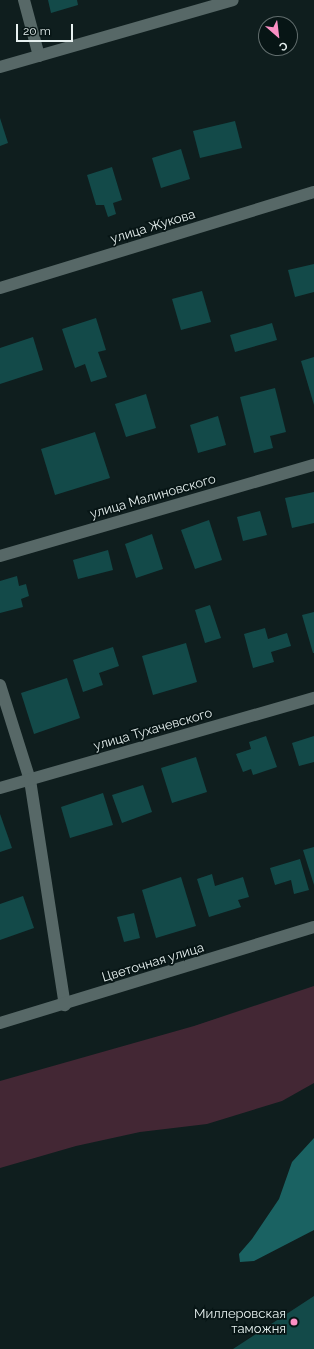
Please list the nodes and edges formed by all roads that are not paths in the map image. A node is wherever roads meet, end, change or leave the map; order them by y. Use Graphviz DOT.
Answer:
graph roads {
  1 [pos="24,0"];
  2 [pos="233,0"];
  3 [pos="39,56"];
  4 [pos="0,67"];
  5 [pos="314,192"];
  6 [pos="0,288"];
  7 [pos="314,465"];
  8 [pos="0,556"];
  9 [pos="0,686"];
  10 [pos="314,698"];
  11 [pos="30,780"];
  12 [pos="0,788"];
  13 [pos="314,927"];
  14 [pos="65,1005"];
  15 [pos="0,1024"];
  1 -- 3 [label="street"];
  2 -- 3 [label="street"];
  3 -- 4 [label="street"];
  5 -- 6 [label="street, улица Жукова"];
  7 -- 8 [label="street, улица Малиновского"];
  9 -- 11 [label="street"];
  10 -- 11 [label="street, улица Тухачевского"];
  11 -- 12 [label="street, улица Тухачевского"];
  11 -- 14 [label="street"];
  13 -- 14 [label="street, Цветочная улица"];
  14 -- 15 [label="street, Цветочная улица"];
}
